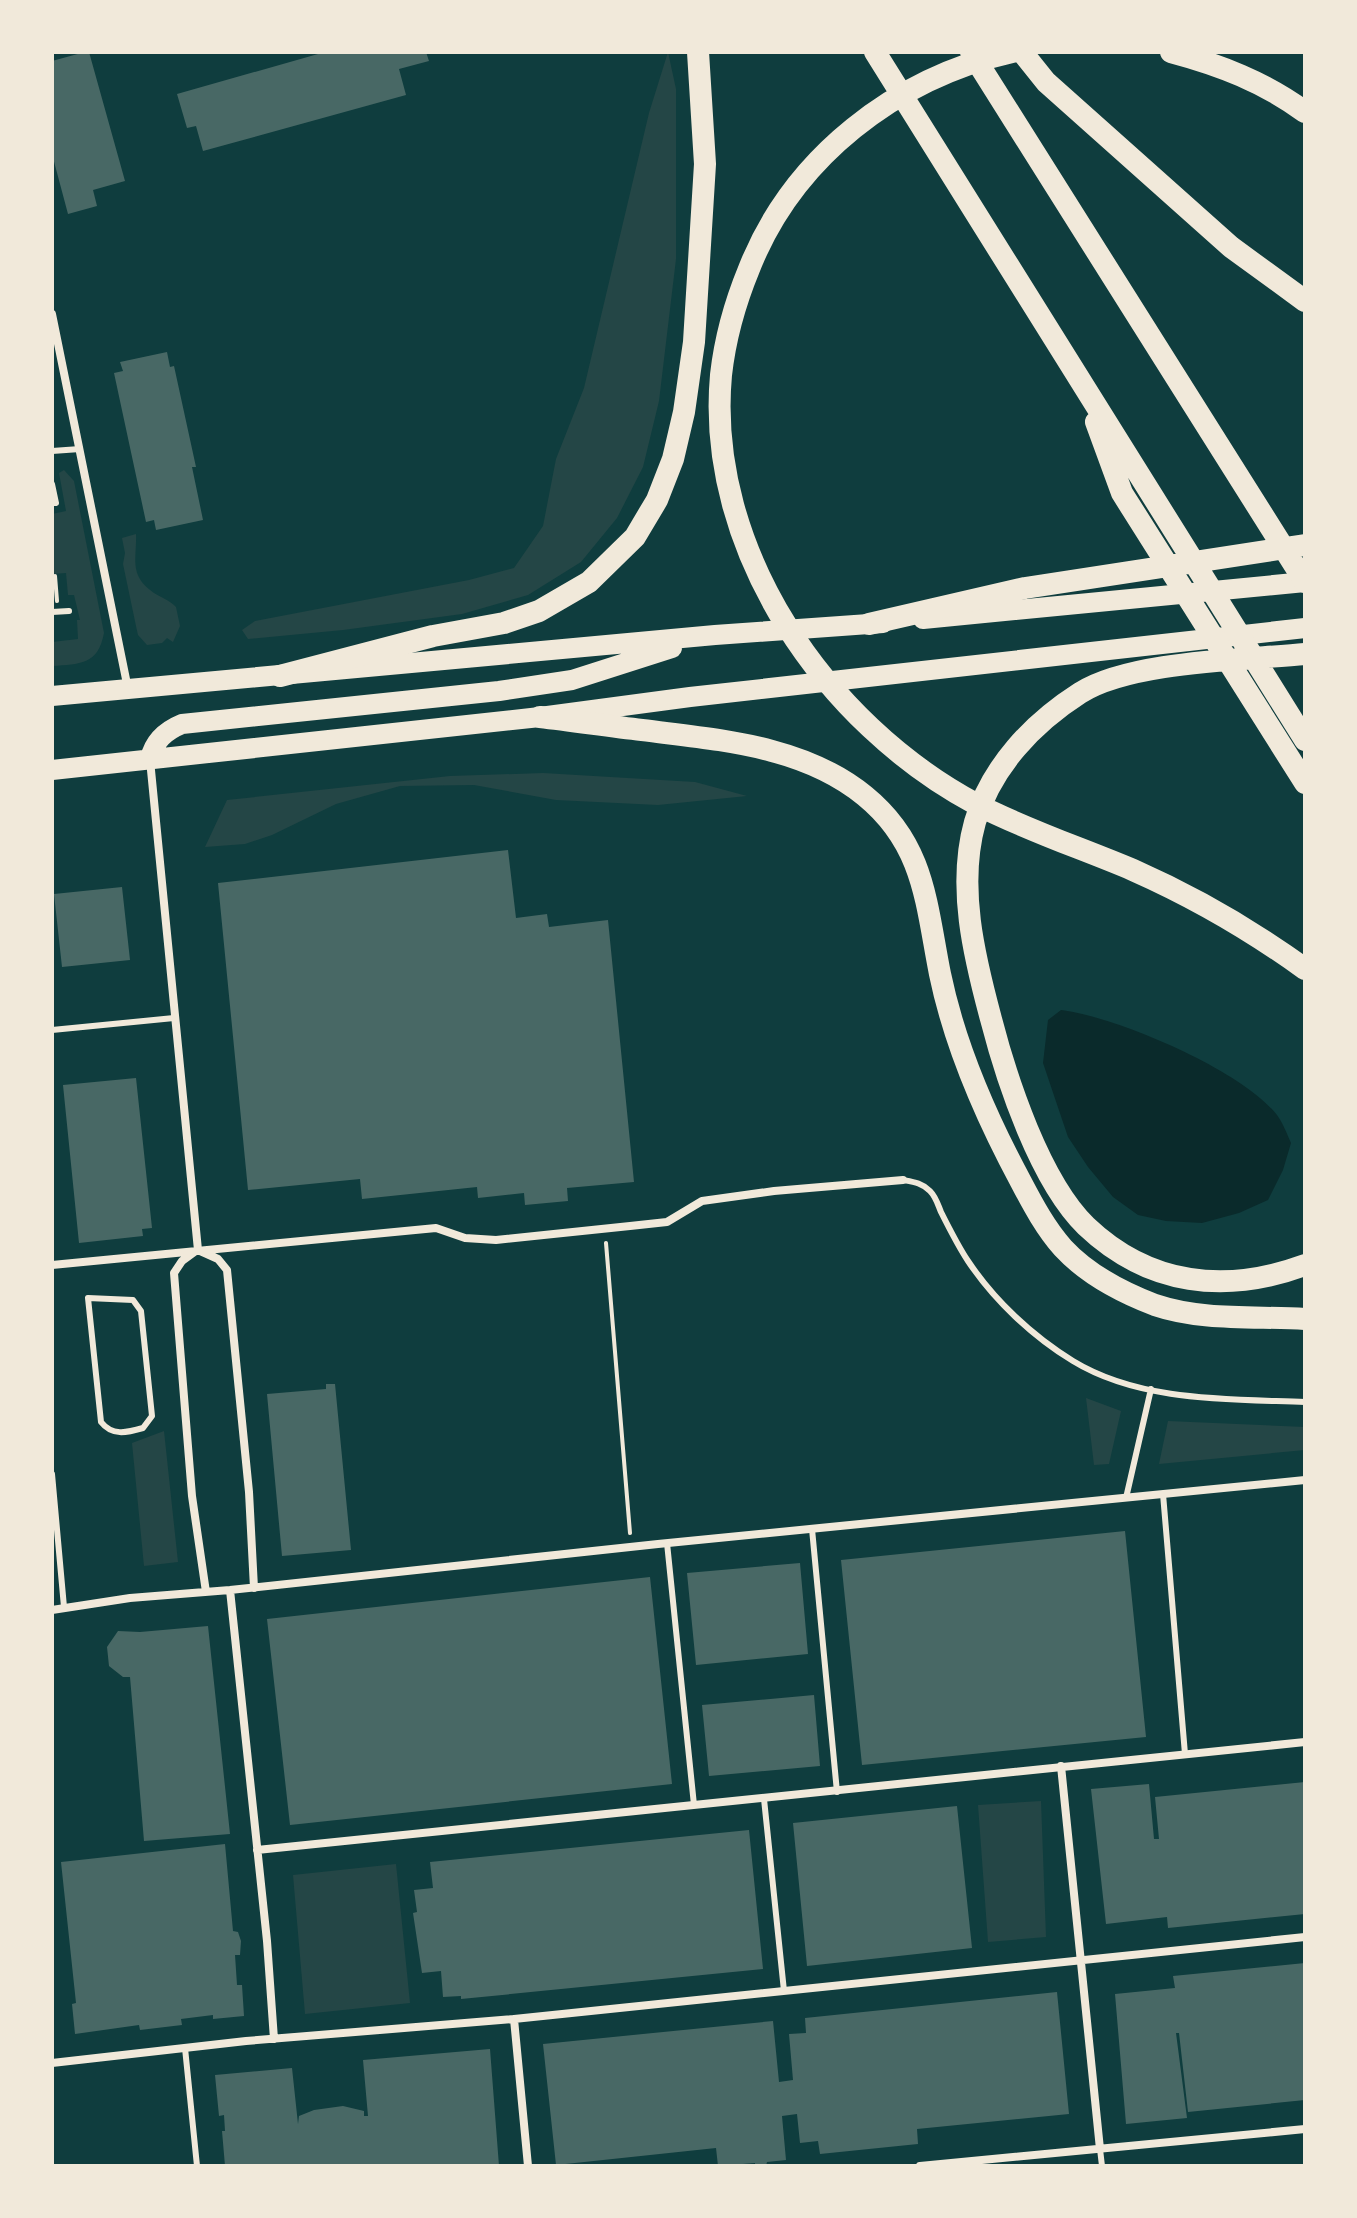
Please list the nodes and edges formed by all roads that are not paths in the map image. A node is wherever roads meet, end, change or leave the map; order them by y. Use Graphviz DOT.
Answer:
graph roads {
  1 [pos="698,52"];
  2 [pos="875,52"];
  3 [pos="971,52"];
  4 [pos="1012,52"];
  5 [pos="1022,52"];
  6 [pos="1171,52"];
  7 [pos="1305,112"];
  8 [pos="1305,301"];
  9 [pos="52,314"];
  10 [pos="1081,379"];
  11 [pos="80,449"];
  12 [pos="52,451"];
  13 [pos="52,484"];
  14 [pos="52,503"];
  15 [pos="1305,545"];
  16 [pos="1305,582"];
  17 [pos="69,611"];
  18 [pos="55,612"];
  19 [pos="869,624"];
  20 [pos="1305,628"];
  21 [pos="715,635"];
  22 [pos="1305,654"];
  23 [pos="280,676"];
  24 [pos="128,690"];
  25 [pos="52,696"];
  26 [pos="540,717"];
  27 [pos="1305,740"];
  28 [pos="150,759"];
  29 [pos="52,770"];
  30 [pos="1305,783"];
  31 [pos="1305,969"];
  32 [pos="174,1018"];
  33 [pos="52,1030"];
  34 [pos="903,1180"];
  35 [pos="198,1250"];
  36 [pos="52,1265"];
  37 [pos="1305,1265"];
  38 [pos="88,1298"];
  39 [pos="1305,1319"];
  40 [pos="1151,1389"];
  41 [pos="1305,1402"];
  42 [pos="52,1474"];
  43 [pos="1305,1480"];
  44 [pos="1163,1494"];
  45 [pos="1126,1498"];
  46 [pos="812,1529"];
  47 [pos="667,1543"];
  48 [pos="254,1588"];
  49 [pos="230,1590"];
  50 [pos="206,1592"];
  51 [pos="64,1607"];
  52 [pos="52,1610"];
  53 [pos="1305,1742"];
  54 [pos="1185,1754"];
  55 [pos="1061,1766"];
  56 [pos="837,1792"];
  57 [pos="764,1799"];
  58 [pos="694,1805"];
  59 [pos="257,1850"];
  60 [pos="1305,1937"];
  61 [pos="1080,1959"];
  62 [pos="784,1991"];
  63 [pos="514,2019"];
  64 [pos="274,2039"];
  65 [pos="185,2048"];
  66 [pos="52,2063"];
  67 [pos="1305,2129"];
  68 [pos="1100,2149"];
  69 [pos="197,2166"];
  70 [pos="528,2166"];
  71 [pos="920,2166"];
  72 [pos="1102,2166"];
  1 -- 23 [label="highway"];
  2 -- 10 [label="highway"];
  3 -- 16 [label="highway"];
  4 -- 31 [label="highway"];
  5 -- 8 [label="highway"];
  6 -- 7 [label="highway"];
  9 -- 11 [label="street"];
  10 -- 27 [label="highway"];
  10 -- 30 [label="highway"];
  11 -- 12 [label="lane"];
  11 -- 24 [label="street"];
  13 -- 14 [label="lane"];
  15 -- 19 [label="highway"];
  16 -- 19 [label="main road"];
  17 -- 18 [label="lane"];
  19 -- 21 [label="main road"];
  20 -- 26 [label="main road"];
  21 -- 23 [label="main road"];
  21 -- 28 [label="main road"];
  22 -- 37 [label="highway"];
  23 -- 24 [label="main road"];
  24 -- 25 [label="main road"];
  26 -- 28 [label="main road"];
  26 -- 39 [label="highway"];
  28 -- 29 [label="main road"];
  28 -- 32 [label="street"];
  32 -- 33 [label="lane"];
  32 -- 35 [label="street"];
  34 -- 35 [label="street"];
  34 -- 40 [label="lane"];
  35 -- 36 [label="street"];
  35 -- 48 [label="street"];
  35 -- 50 [label="street"];
  38 -- 38 [label="lane"];
  40 -- 41 [label="lane"];
  40 -- 45 [label="lane"];
  42 -- 51 [label="lane"];
  43 -- 44 [label="street"];
  44 -- 45 [label="street"];
  44 -- 54 [label="lane"];
  45 -- 46 [label="street"];
  46 -- 47 [label="street"];
  46 -- 56 [label="lane"];
  47 -- 48 [label="street"];
  47 -- 58 [label="lane"];
  48 -- 49 [label="street"];
  49 -- 50 [label="street"];
  49 -- 59 [label="street"];
  50 -- 51 [label="street"];
  51 -- 52 [label="street"];
  53 -- 54 [label="street"];
  54 -- 55 [label="street"];
  55 -- 56 [label="street"];
  55 -- 61 [label="street"];
  56 -- 57 [label="street"];
  57 -- 58 [label="street"];
  57 -- 62 [label="lane"];
  58 -- 59 [label="street"];
  59 -- 64 [label="street"];
  60 -- 61 [label="street"];
  61 -- 62 [label="street"];
  61 -- 68 [label="street"];
  62 -- 63 [label="street"];
  63 -- 64 [label="street"];
  63 -- 70 [label="street"];
  64 -- 65 [label="street"];
  65 -- 66 [label="street"];
  65 -- 69 [label="lane"];
  67 -- 68 [label="street"];
  68 -- 71 [label="street"];
  68 -- 72 [label="lane"];
}
